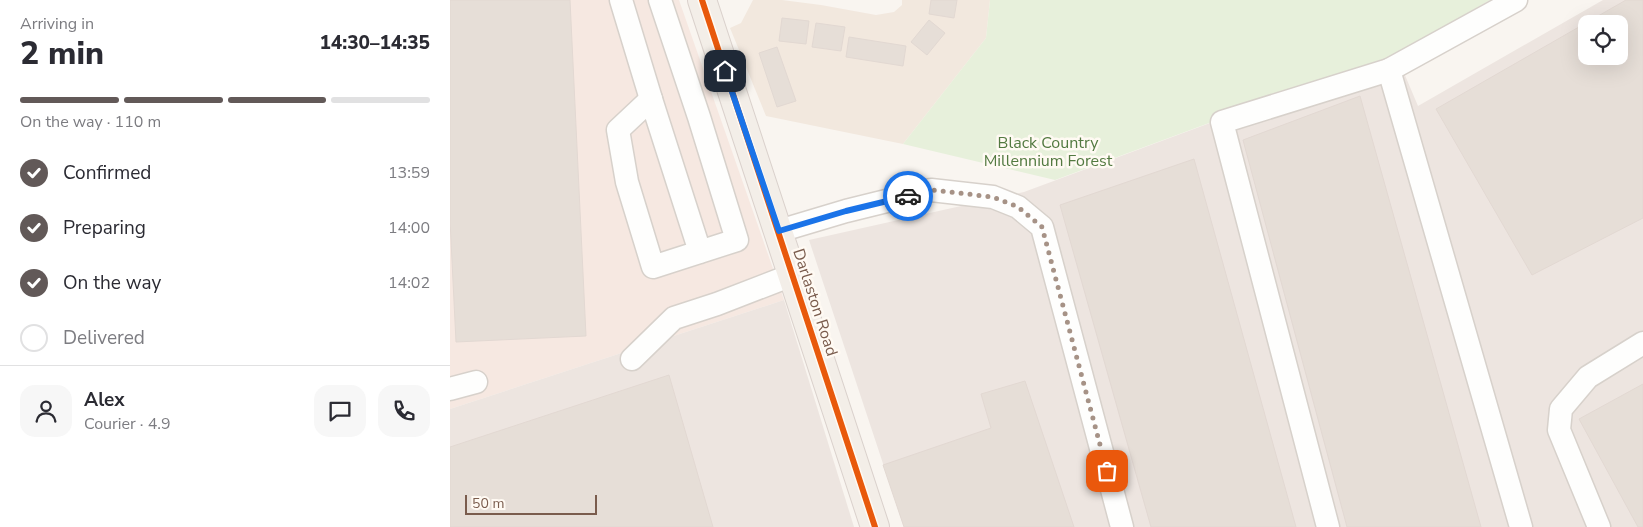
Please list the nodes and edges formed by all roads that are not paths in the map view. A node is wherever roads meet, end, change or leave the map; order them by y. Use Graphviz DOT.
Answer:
graph roads {
  1 [pos="654,0"];
  2 [pos="660,0"];
  3 [pos="702,0"];
  4 [pos="1516,0"];
  5 [pos="623,7"];
  6 [pos="1389,70"];
  7 [pos="652,99"];
  8 [pos="779,231"];
  9 [pos="700,252"];
  10 [pos="792,275"];
  11 [pos="1643,344"];
  12 [pos="632,358"];
  13 [pos="476,382"];
  14 [pos="450,389"];
  15 [pos="875,527"];
  16 [pos="1122,527"];
  17 [pos="1328,527"];
  18 [pos="1521,527"];
  19 [pos="1599,527"];
  1 -- 5 [label="lane"];
  2 -- 9 [label="lane"];
  3 -- 8 [label="main road, Darlaston Road"];
  4 -- 6 [label="lane"];
  5 -- 7 [label="lane"];
  6 -- 17 [label="lane"];
  6 -- 18 [label="lane"];
  7 -- 9 [label="lane"];
  7 -- 9 [label="lane"];
  8 -- 10 [label="main road, Darlaston Road"];
  8 -- 16 [label="lane"];
  10 -- 12 [label="lane"];
  10 -- 15 [label="main road, Darlaston Road"];
  11 -- 19 [label="lane"];
  13 -- 14 [label="lane"];
}
